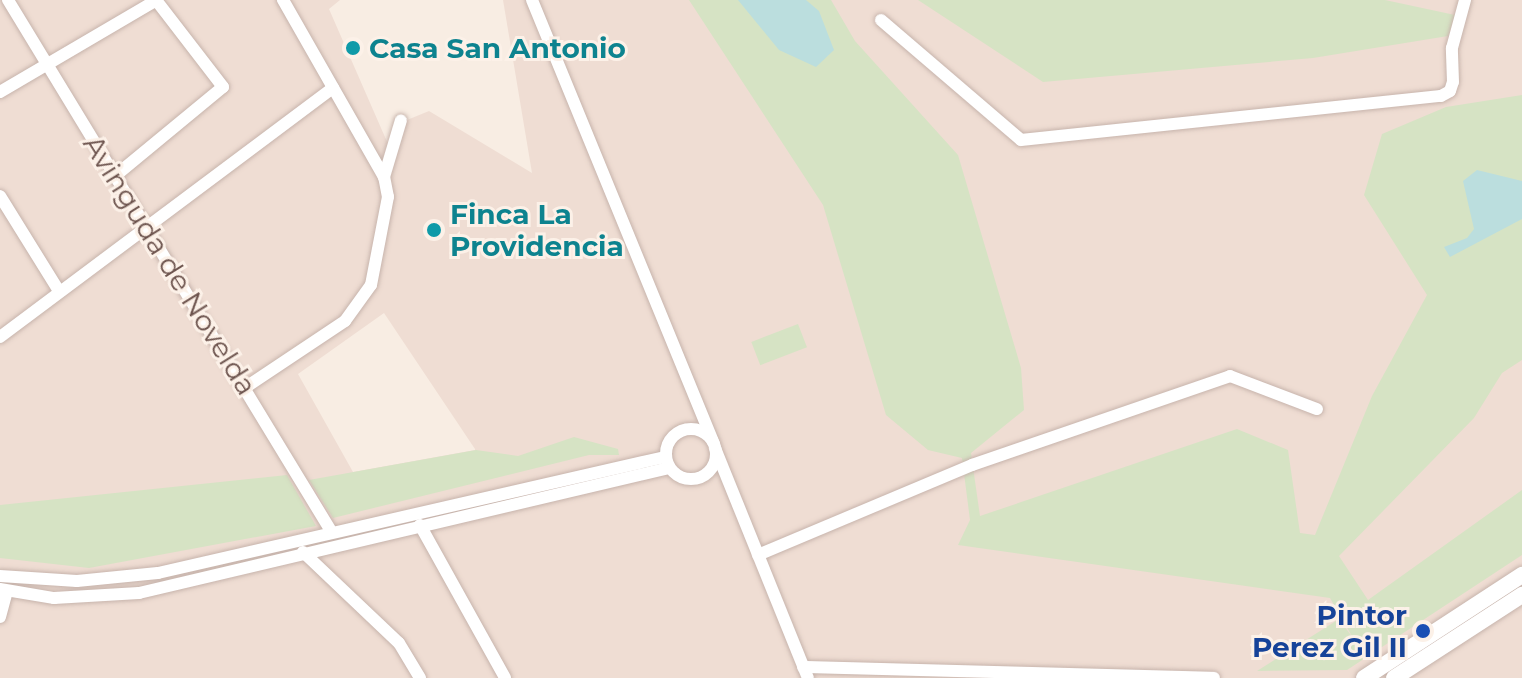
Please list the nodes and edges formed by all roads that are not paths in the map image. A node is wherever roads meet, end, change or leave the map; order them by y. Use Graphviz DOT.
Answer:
graph roads {
  1 [pos="8,0"];
  2 [pos="156,0"];
  3 [pos="283,0"];
  4 [pos="532,0"];
  5 [pos="1465,0"];
  6 [pos="881,20"];
  7 [pos="48,64"];
  8 [pos="333,88"];
  9 [pos="0,92"];
  10 [pos="401,120"];
  11 [pos="115,176"];
  12 [pos="384,177"];
  13 [pos="0,196"];
  14 [pos="147,226"];
  15 [pos="59,291"];
  16 [pos="0,337"];
  17 [pos="246,387"];
  18 [pos="1317,409"];
  19 [pos="701,411"];
  20 [pos="685,429"];
  21 [pos="714,445"];
  22 [pos="667,462"];
  23 [pos="707,473"];
  24 [pos="727,477"];
  25 [pos="420,525"];
  26 [pos="331,531"];
  27 [pos="303,552"];
  28 [pos="758,555"];
  29 [pos="1522,575"];
  30 [pos="0,576"];
  31 [pos="4,590"];
  32 [pos="1522,595"];
  33 [pos="0,617"];
  34 [pos="806,672"];
  35 [pos="421,678"];
  36 [pos="505,678"];
  37 [pos="1214,678"];
  38 [pos="1364,678"];
  39 [pos="1394,678"];
  1 -- 7 [label="street, Avinguda de Novelda"];
  2 -- 7 [label="street"];
  2 -- 11 [label="street"];
  3 -- 8 [label="street"];
  4 -- 19 [label="street"];
  5 -- 6 [label="street"];
  7 -- 9 [label="street"];
  7 -- 11 [label="street, Avinguda de Novelda"];
  8 -- 12 [label="street"];
  8 -- 14 [label="street"];
  10 -- 12 [label="street"];
  11 -- 14 [label="street, Avinguda de Novelda"];
  12 -- 17 [label="street"];
  13 -- 15 [label="street"];
  14 -- 15 [label="street"];
  14 -- 17 [label="street, Avinguda de Novelda"];
  15 -- 16 [label="street"];
  17 -- 26 [label="street, Avinguda de Novelda"];
  18 -- 28 [label="street"];
  19 -- 20 [label="street"];
  19 -- 21 [label="street"];
  20 -- 21 [label="street"];
  20 -- 22 [label="street"];
  21 -- 23 [label="street"];
  21 -- 24 [label="street"];
  22 -- 23 [label="street"];
  22 -- 25 [label="street"];
  22 -- 26 [label="street"];
  23 -- 24 [label="street"];
  24 -- 28 [label="street"];
  25 -- 27 [label="street"];
  25 -- 36 [label="street"];
  26 -- 30 [label="street"];
  27 -- 31 [label="street"];
  27 -- 35 [label="street"];
  28 -- 34 [label="street"];
  29 -- 38 [label="main road"];
  31 -- 33 [label="street"];
  32 -- 39 [label="main road"];
  34 -- 37 [label="street"];
}
